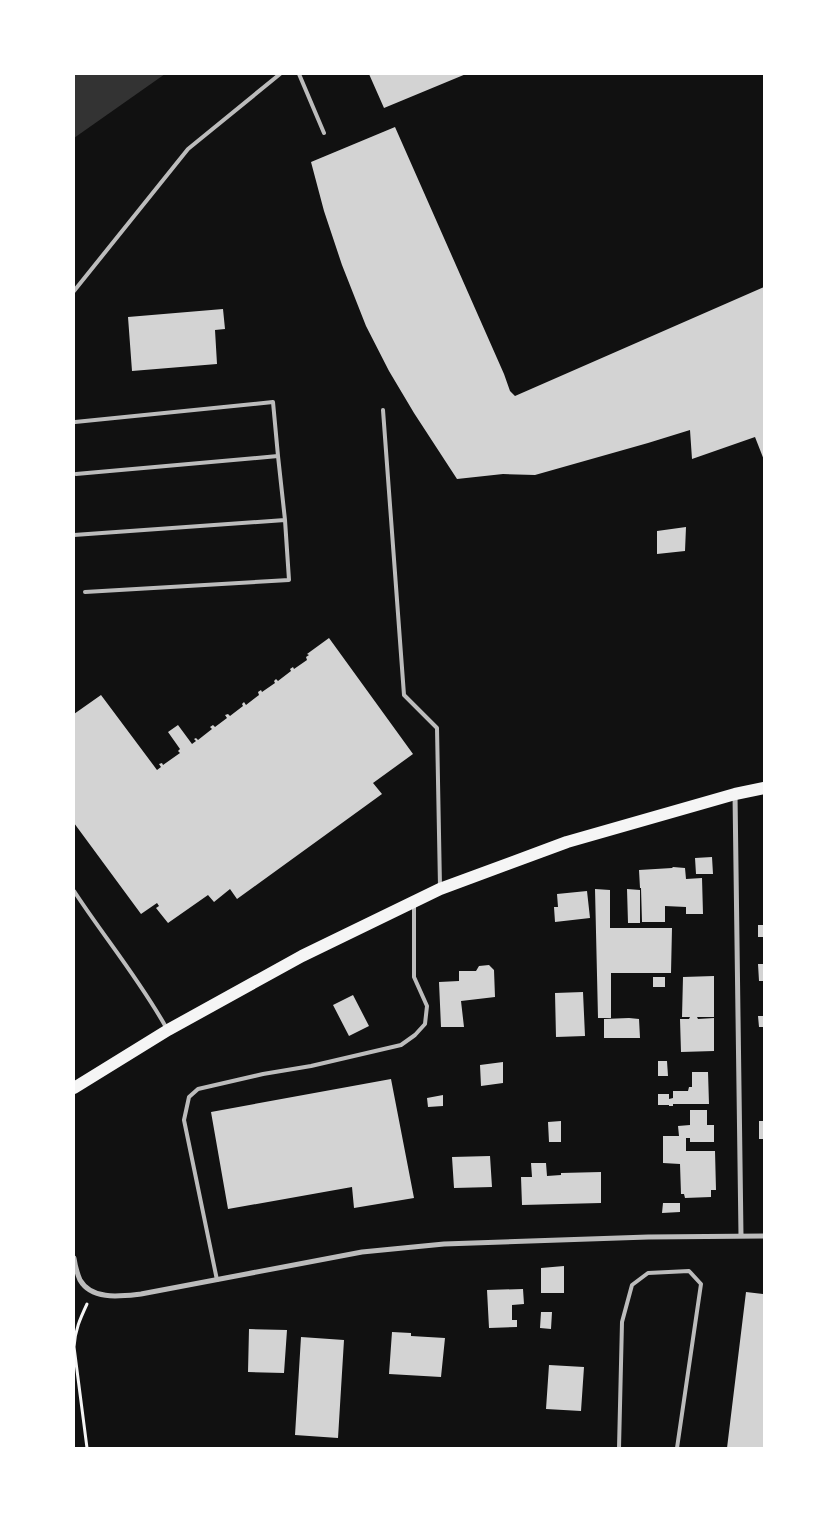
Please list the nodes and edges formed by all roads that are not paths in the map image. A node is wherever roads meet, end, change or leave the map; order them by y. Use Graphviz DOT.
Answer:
graph roads {
  1 [pos="280,74"];
  2 [pos="299,74"];
  3 [pos="324,133"];
  4 [pos="74,291"];
  5 [pos="383,410"];
  6 [pos="74,422"];
  7 [pos="278,456"];
  8 [pos="76,474"];
  9 [pos="285,520"];
  10 [pos="74,535"];
  11 [pos="85,592"];
  12 [pos="764,788"];
  13 [pos="735,794"];
  14 [pos="440,889"];
  15 [pos="74,891"];
  16 [pos="414,902"];
  17 [pos="168,1030"];
  18 [pos="74,1088"];
  19 [pos="741,1236"];
  20 [pos="764,1236"];
  21 [pos="74,1258"];
  22 [pos="217,1280"];
  23 [pos="618,1448"];
  24 [pos="676,1448"];
  1 -- 4 [label="lane"];
  2 -- 3 [label="lane"];
  5 -- 14 [label="lane"];
  6 -- 7 [label="lane"];
  7 -- 8 [label="lane"];
  7 -- 9 [label="lane"];
  9 -- 10 [label="lane"];
  9 -- 11 [label="lane"];
  12 -- 13 [label="main road"];
  13 -- 14 [label="main road"];
  13 -- 19 [label="street"];
  14 -- 16 [label="main road"];
  15 -- 17 [label="lane"];
  16 -- 17 [label="main road"];
  16 -- 22 [label="lane"];
  17 -- 18 [label="main road"];
  19 -- 20 [label="street"];
  19 -- 22 [label="street"];
  21 -- 22 [label="street"];
  23 -- 24 [label="lane"];
}
